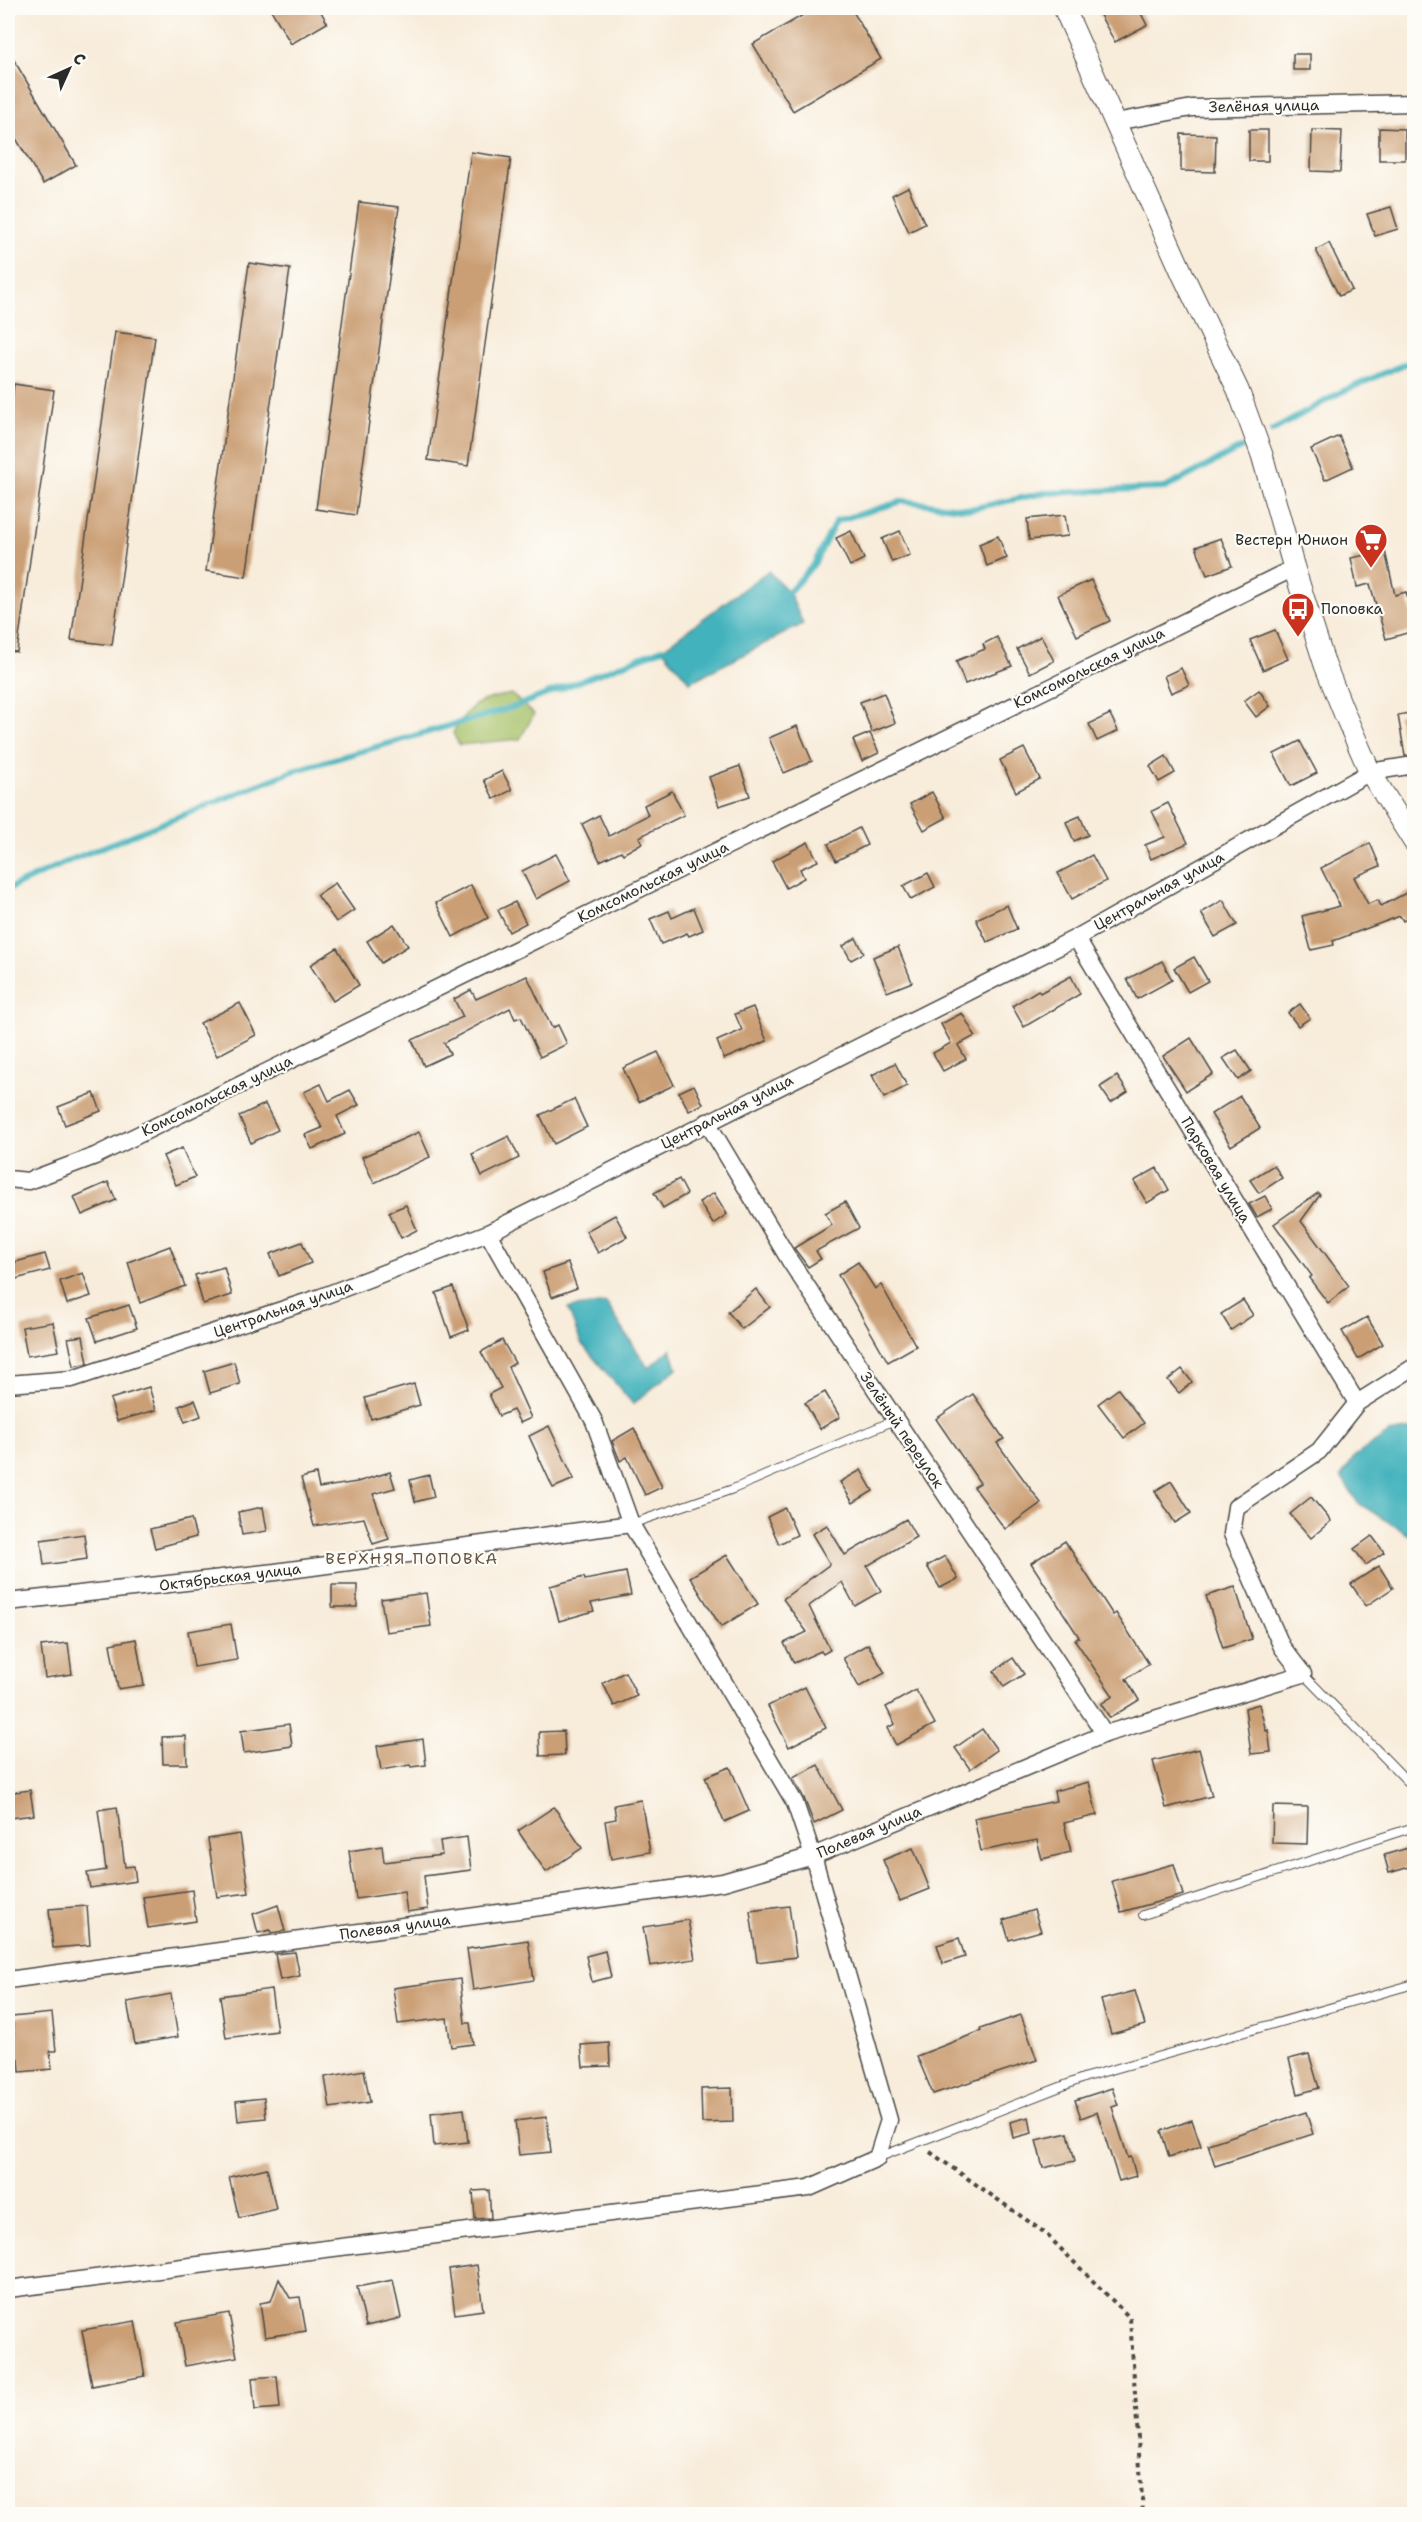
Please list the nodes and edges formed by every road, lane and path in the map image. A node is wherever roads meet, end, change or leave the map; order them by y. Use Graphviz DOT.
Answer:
graph roads {
  1 [pos="1064,8"];
  2 [pos="1414,103"];
  3 [pos="1115,122"];
  4 [pos="1294,568"];
  5 [pos="1414,765"];
  6 [pos="1370,772"];
  7 [pos="1414,842"];
  8 [pos="1076,938"];
  9 [pos="707,1122"];
  10 [pos="8,1179"];
  11 [pos="488,1233"];
  12 [pos="1414,1367"];
  13 [pos="8,1384"];
  14 [pos="1356,1403"];
  15 [pos="895,1420"];
  16 [pos="631,1524"];
  17 [pos="8,1602"];
  18 [pos="1304,1674"];
  19 [pos="1105,1734"];
  20 [pos="1414,1788"];
  21 [pos="1414,1827"];
  22 [pos="813,1856"];
  23 [pos="1143,1915"];
  24 [pos="8,1980"];
  25 [pos="1414,1984"];
  26 [pos="918,2143"];
  27 [pos="877,2158"];
  28 [pos="8,2289"];
  29 [pos="1143,2514"];
  1 -- 3 [label="street"];
  2 -- 3 [label="street, Зелёная улица"];
  3 -- 4 [label="street"];
  4 -- 6 [label="street"];
  4 -- 10 [label="street, Комсомольская улица"];
  5 -- 6 [label="street, Центральная улица"];
  6 -- 7 [label="street"];
  6 -- 8 [label="street, Центральная улица"];
  8 -- 9 [label="street, Центральная улица"];
  8 -- 14 [label="street, Парковая улица"];
  9 -- 11 [label="street, Центральная улица"];
  9 -- 15 [label="street, Зелёный переулок"];
  11 -- 13 [label="street, Центральная улица"];
  11 -- 16 [label="street"];
  12 -- 14 [label="street"];
  14 -- 18 [label="street"];
  15 -- 16 [label="lane"];
  15 -- 19 [label="street, Зелёный переулок"];
  16 -- 17 [label="street, Октябрьская улица"];
  16 -- 22 [label="street"];
  18 -- 19 [label="street, Полевая улица"];
  18 -- 20 [label="lane"];
  19 -- 22 [label="street, Полевая улица"];
  21 -- 23 [label="lane"];
  22 -- 24 [label="street, Полевая улица"];
  22 -- 27 [label="street"];
  25 -- 26 [label="lane"];
  26 -- 27 [label="lane"];
  26 -- 29 [label="path"];
  27 -- 28 [label="street"];
}
